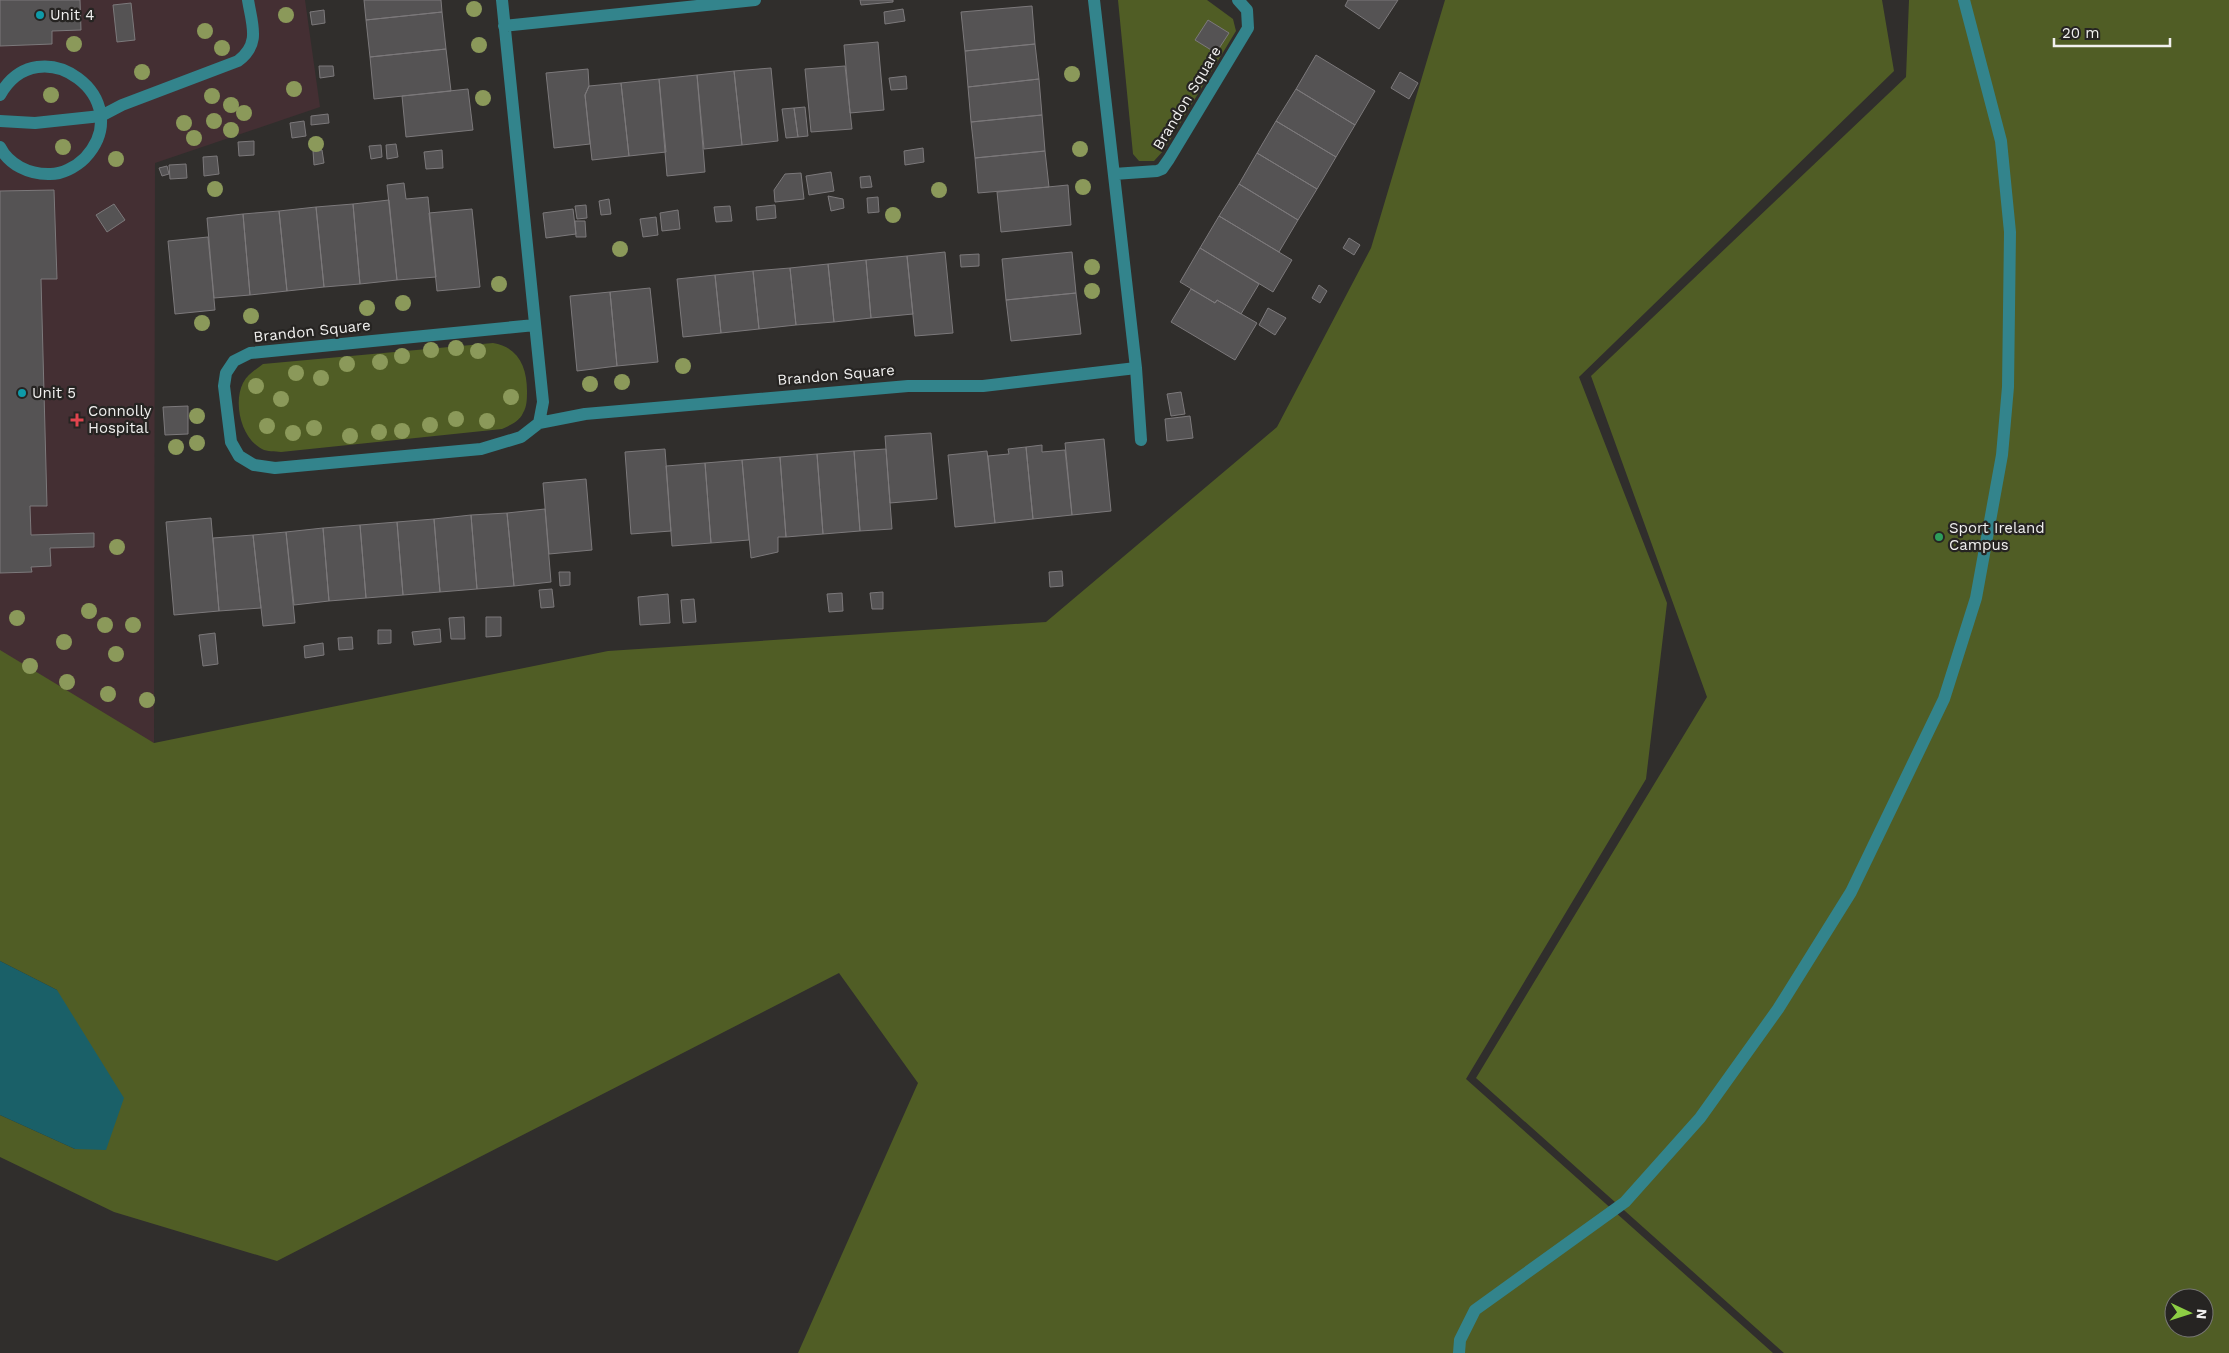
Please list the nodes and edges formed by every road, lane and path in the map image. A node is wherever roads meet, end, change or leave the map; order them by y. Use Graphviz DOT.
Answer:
graph roads {
  1 [pos="248,0"];
  2 [pos="502,0"];
  3 [pos="755,0"];
  4 [pos="1094,0"];
  5 [pos="1238,0"];
  6 [pos="1964,0"];
  7 [pos="504,26"];
  8 [pos="0,95"];
  9 [pos="101,116"];
  10 [pos="0,121"];
  11 [pos="0,147"];
  12 [pos="1114,174"];
  13 [pos="535,325"];
  14 [pos="1136,368"];
  15 [pos="539,423"];
  16 [pos="1141,440"];
  17 [pos="1459,1353"];
  1 -- 9 [label="street"];
  2 -- 7 [label="street"];
  3 -- 7 [label="street"];
  4 -- 12 [label="street"];
  5 -- 12 [label="street, Brandon Square"];
  6 -- 17 [label="street"];
  7 -- 13 [label="street"];
  8 -- 9 [label="street"];
  9 -- 10 [label="street"];
  9 -- 11 [label="street"];
  12 -- 14 [label="street"];
  13 -- 15 [label="street"];
  13 -- 15 [label="street, Brandon Square"];
  14 -- 15 [label="street, Brandon Square"];
  14 -- 16 [label="street"];
}
